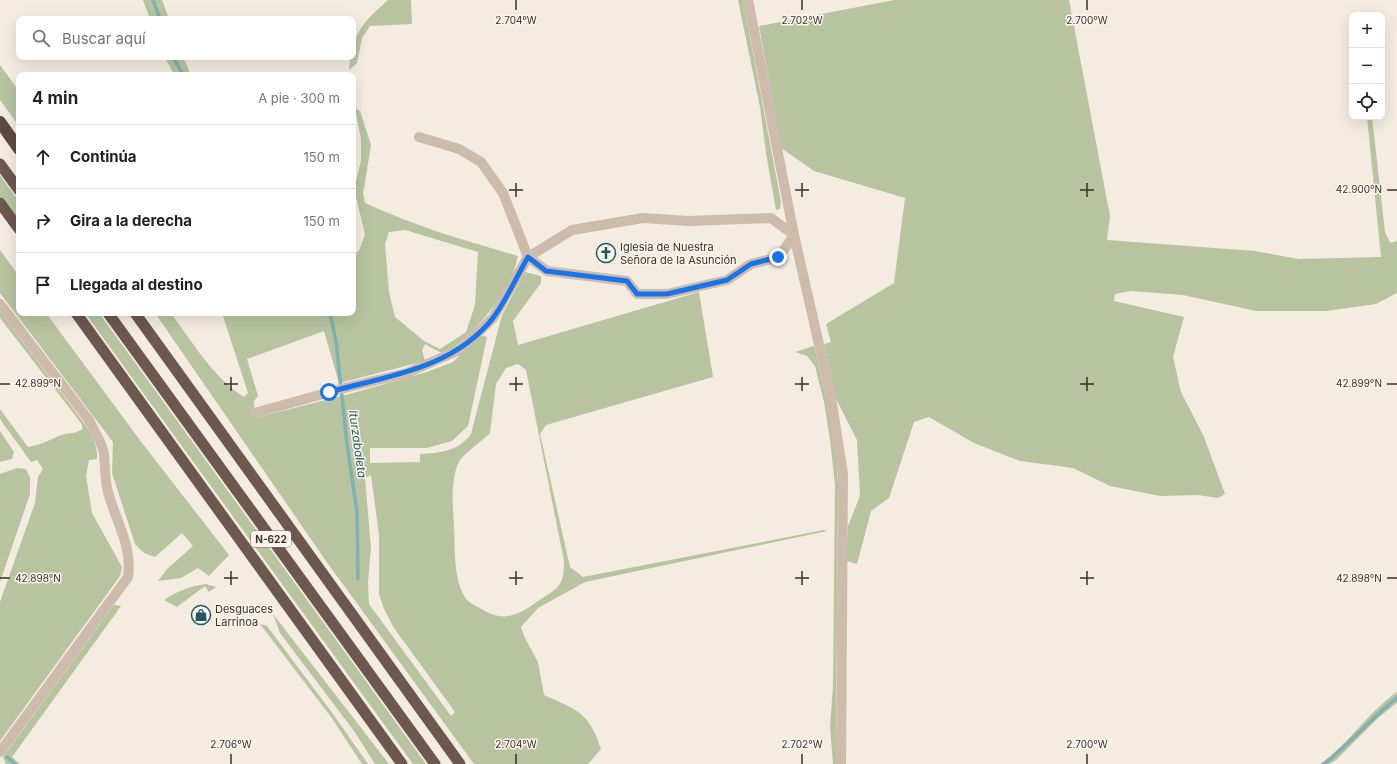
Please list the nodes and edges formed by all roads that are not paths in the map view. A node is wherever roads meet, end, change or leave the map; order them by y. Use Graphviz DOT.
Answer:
graph roads {
  1 [pos="748,0"];
  2 [pos="0,122"];
  3 [pos="0,126"];
  4 [pos="419,136"];
  5 [pos="16,145"];
  6 [pos="16,148"];
  7 [pos="0,164"];
  8 [pos="16,186"];
  9 [pos="0,203"];
  10 [pos="0,214"];
  11 [pos="16,226"];
  12 [pos="16,227"];
  13 [pos="794,235"];
  14 [pos="528,257"];
  15 [pos="0,304"];
  16 [pos="78,316"];
  17 [pos="110,316"];
  18 [pos="137,316"];
  19 [pos="255,414"];
  20 [pos="0,752"];
  21 [pos="402,764"];
  22 [pos="435,764"];
  23 [pos="460,764"];
  24 [pos="842,764"];
  1 -- 13 [label="street"];
  2 -- 5 [label="highway"];
  3 -- 6 [label="highway"];
  4 -- 14 [label="street"];
  7 -- 8 [label="highway"];
  9 -- 11 [label="highway"];
  10 -- 12 [label="highway"];
  13 -- 14 [label="street"];
  13 -- 14 [label="street"];
  13 -- 24 [label="street"];
  14 -- 19 [label="street"];
  15 -- 20 [label="street"];
  16 -- 21 [label="highway, N-622"];
  17 -- 22 [label="highway, N-622"];
  18 -- 23 [label="highway"];
}
